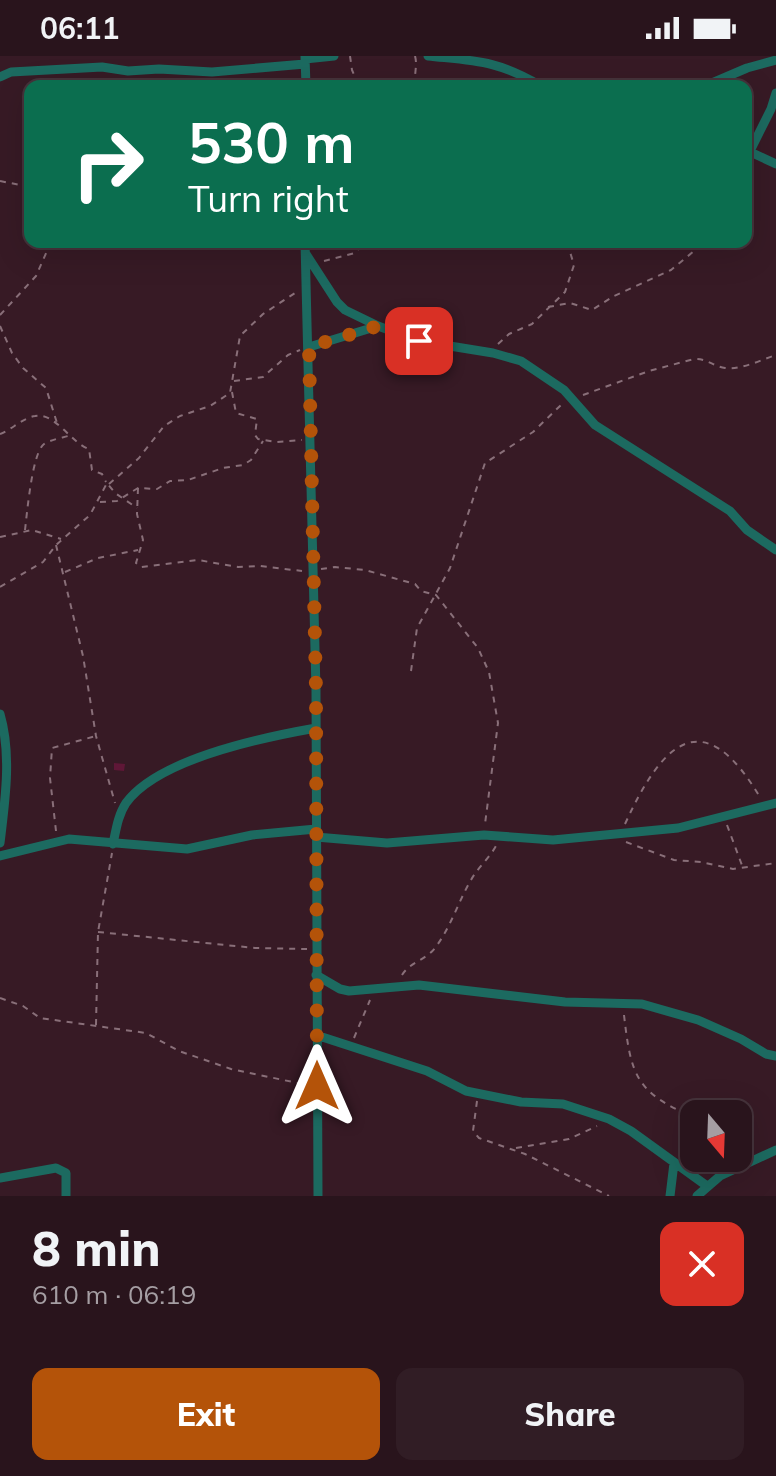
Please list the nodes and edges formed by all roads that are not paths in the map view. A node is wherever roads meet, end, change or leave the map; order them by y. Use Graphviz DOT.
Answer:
graph roads {
  1 [pos="97,56"];
  2 [pos="334,56"];
  3 [pos="428,56"];
  4 [pos="476,58"];
  5 [pos="305,60"];
  6 [pos="776,60"];
  7 [pos="102,67"];
  8 [pos="0,77"];
  9 [pos="306,80"];
  10 [pos="530,80"];
  11 [pos="719,80"];
  12 [pos="776,93"];
  13 [pos="752,143"];
  14 [pos="752,152"];
  15 [pos="776,164"];
  16 [pos="305,248"];
  17 [pos="305,253"];
  18 [pos="378,326"];
  19 [pos="309,348"];
  20 [pos="776,550"];
  21 [pos="0,714"];
  22 [pos="316,728"];
  23 [pos="771,805"];
  24 [pos="316,833"];
  25 [pos="0,843"];
  26 [pos="113,844"];
  27 [pos="0,856"];
  28 [pos="316,975"];
  29 [pos="316,1035"];
  30 [pos="776,1056"];
  31 [pos="776,1150"];
  32 [pos="674,1163"];
  33 [pos="0,1178"];
  34 [pos="707,1186"];
  35 [pos="66,1196"];
  36 [pos="318,1196"];
  37 [pos="670,1196"];
  38 [pos="697,1196"];
  1 -- 7 [label="street"];
  2 -- 5 [label="street"];
  3 -- 4 [label="street"];
  4 -- 10 [label="street"];
  5 -- 7 [label="street"];
  5 -- 9 [label="street"];
  6 -- 11 [label="street"];
  7 -- 8 [label="street"];
  12 -- 13 [label="street"];
  14 -- 15 [label="street"];
  16 -- 17 [label="street"];
  17 -- 18 [label="street"];
  17 -- 19 [label="street"];
  18 -- 19 [label="street"];
  18 -- 20 [label="street"];
  19 -- 22 [label="street"];
  21 -- 25 [label="street"];
  22 -- 24 [label="street"];
  22 -- 26 [label="street"];
  23 -- 24 [label="street"];
  24 -- 26 [label="street"];
  24 -- 28 [label="street"];
  26 -- 27 [label="street"];
  28 -- 29 [label="street"];
  28 -- 30 [label="street"];
  29 -- 32 [label="street"];
  29 -- 36 [label="street"];
  31 -- 34 [label="street"];
  32 -- 34 [label="street"];
  32 -- 37 [label="street"];
  33 -- 35 [label="street"];
  34 -- 38 [label="street"];
}
